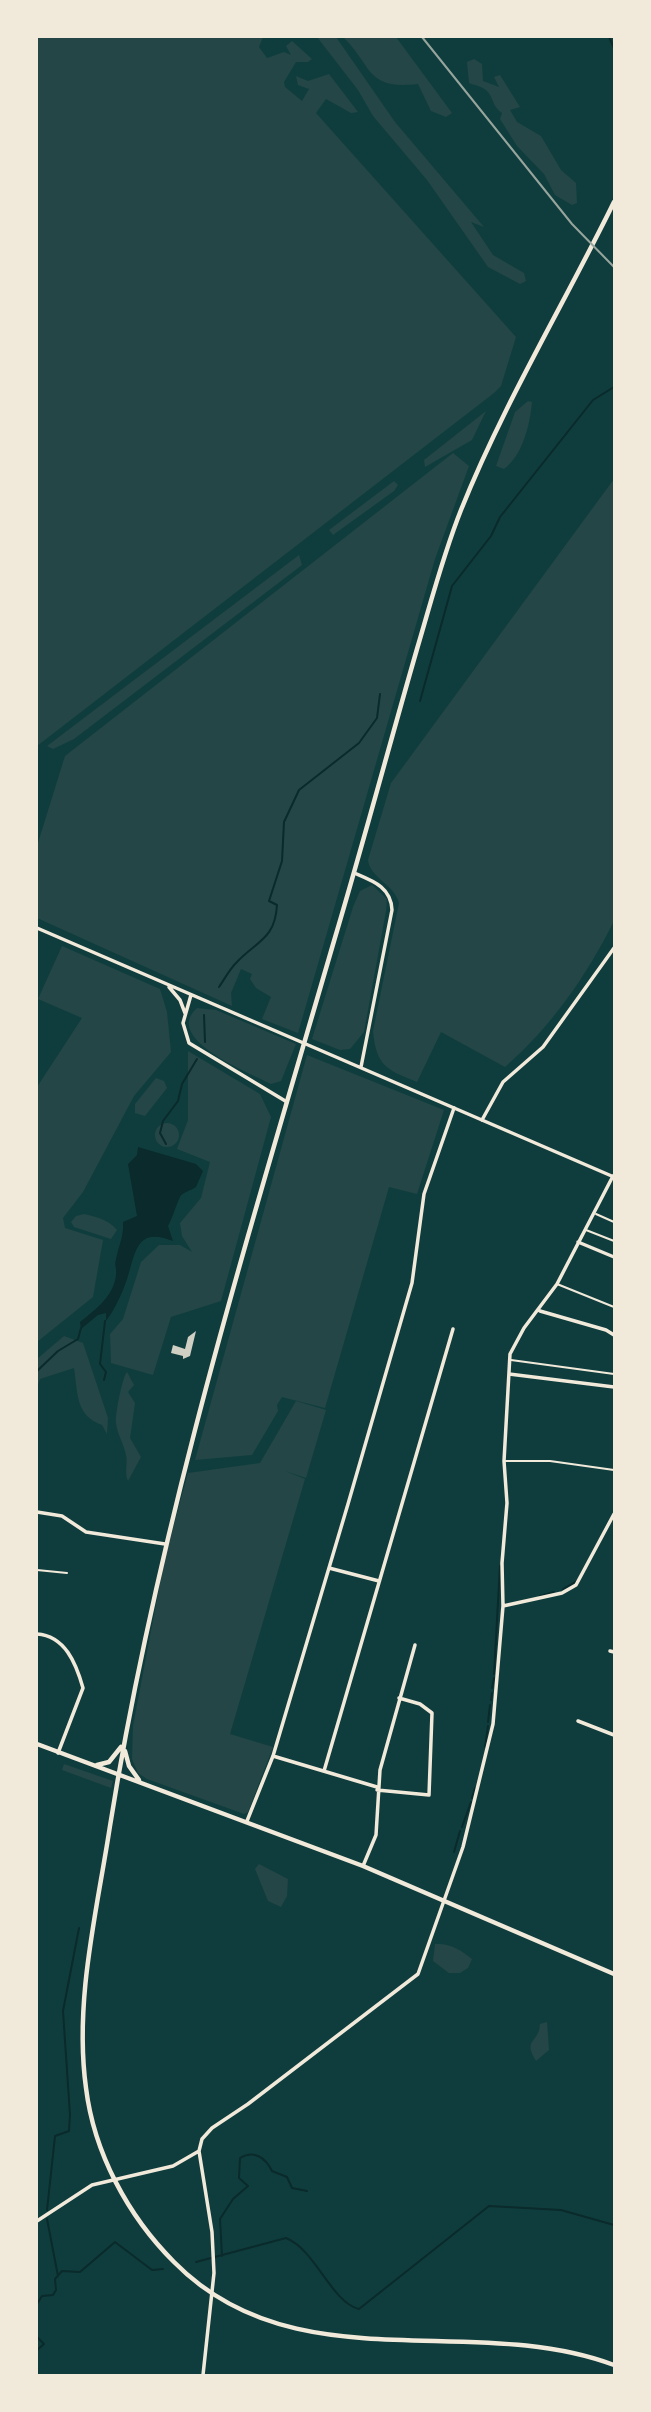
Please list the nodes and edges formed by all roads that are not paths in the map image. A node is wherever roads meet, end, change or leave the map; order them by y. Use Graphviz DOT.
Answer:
graph roads {
  1 [pos="614,202"];
  2 [pos="354,873"];
  3 [pos="37,928"];
  4 [pos="614,948"];
  5 [pos="165,984"];
  6 [pos="191,995"];
  7 [pos="185,1013"];
  8 [pos="361,1067"];
  9 [pos="287,1102"];
  10 [pos="454,1108"];
  11 [pos="482,1119"];
  12 [pos="613,1176"];
  13 [pos="594,1214"];
  14 [pos="614,1222"];
  15 [pos="585,1229"];
  16 [pos="614,1241"];
  17 [pos="578,1242"];
  18 [pos="614,1257"];
  19 [pos="557,1284"];
  20 [pos="614,1307"];
  21 [pos="540,1311"];
  22 [pos="453,1329"];
  23 [pos="614,1335"];
  24 [pos="509,1360"];
  25 [pos="508,1374"];
  26 [pos="614,1374"];
  27 [pos="614,1387"];
  28 [pos="504,1461"];
  29 [pos="614,1470"];
  30 [pos="37,1512"];
  31 [pos="614,1514"];
  32 [pos="165,1544"];
  33 [pos="329,1568"];
  34 [pos="37,1570"];
  35 [pos="67,1573"];
  36 [pos="379,1581"];
  37 [pos="503,1606"];
  38 [pos="37,1634"];
  39 [pos="415,1645"];
  40 [pos="399,1698"];
  41 [pos="578,1721"];
  42 [pos="614,1735"];
  43 [pos="125,1740"];
  44 [pos="37,1745"];
  45 [pos="58,1753"];
  46 [pos="273,1756"];
  47 [pos="93,1765"];
  48 [pos="324,1771"];
  49 [pos="118,1774"];
  50 [pos="140,1782"];
  51 [pos="376,1789"];
  52 [pos="247,1821"];
  53 [pos="363,1866"];
  54 [pos="443,1900"];
  55 [pos="614,1974"];
  56 [pos="199,2151"];
  57 [pos="114,2179"];
  58 [pos="37,2221"];
  59 [pos="212,2293"];
  60 [pos="614,2365"];
  61 [pos="203,2375"];
  1 -- 2 [label="main road"];
  2 -- 8 [label="street"];
  2 -- 9 [label="main road"];
  3 -- 5 [label="street"];
  4 -- 11 [label="street"];
  5 -- 6 [label="street"];
  5 -- 7 [label="street"];
  6 -- 7 [label="street"];
  6 -- 8 [label="street"];
  7 -- 9 [label="street"];
  8 -- 10 [label="street"];
  9 -- 32 [label="main road"];
  10 -- 11 [label="street"];
  10 -- 33 [label="street"];
  11 -- 12 [label="street"];
  12 -- 13 [label="street"];
  13 -- 14 [label="lane"];
  13 -- 15 [label="street"];
  15 -- 16 [label="lane"];
  15 -- 17 [label="street"];
  17 -- 18 [label="street"];
  17 -- 19 [label="street"];
  19 -- 20 [label="lane"];
  19 -- 21 [label="street"];
  21 -- 23 [label="street"];
  21 -- 24 [label="street"];
  22 -- 36 [label="street"];
  24 -- 25 [label="street"];
  24 -- 26 [label="lane"];
  25 -- 27 [label="street"];
  25 -- 28 [label="street"];
  28 -- 29 [label="lane"];
  28 -- 37 [label="street"];
  30 -- 32 [label="street"];
  31 -- 37 [label="street"];
  32 -- 43 [label="main road"];
  33 -- 36 [label="street"];
  33 -- 46 [label="street"];
  34 -- 35 [label="lane"];
  36 -- 48 [label="street"];
  37 -- 54 [label="street"];
  38 -- 45 [label="street"];
  39 -- 40 [label="street"];
  40 -- 51 [label="street"];
  40 -- 51 [label="street"];
  41 -- 42 [label="street"];
  43 -- 47 [label="main road"];
  43 -- 49 [label="main road"];
  43 -- 50 [label="main road"];
  44 -- 45 [label="main road"];
  45 -- 47 [label="main road"];
  46 -- 48 [label="street"];
  46 -- 52 [label="street"];
  47 -- 49 [label="main road"];
  48 -- 51 [label="street"];
  49 -- 50 [label="main road"];
  49 -- 57 [label="main road"];
  50 -- 52 [label="main road"];
  51 -- 53 [label="street"];
  52 -- 53 [label="main road"];
  53 -- 54 [label="main road"];
  54 -- 55 [label="main road"];
  54 -- 56 [label="street"];
  56 -- 57 [label="street"];
  56 -- 59 [label="street"];
  57 -- 58 [label="street"];
  57 -- 59 [label="main road"];
  59 -- 60 [label="main road"];
  59 -- 61 [label="street"];
}
